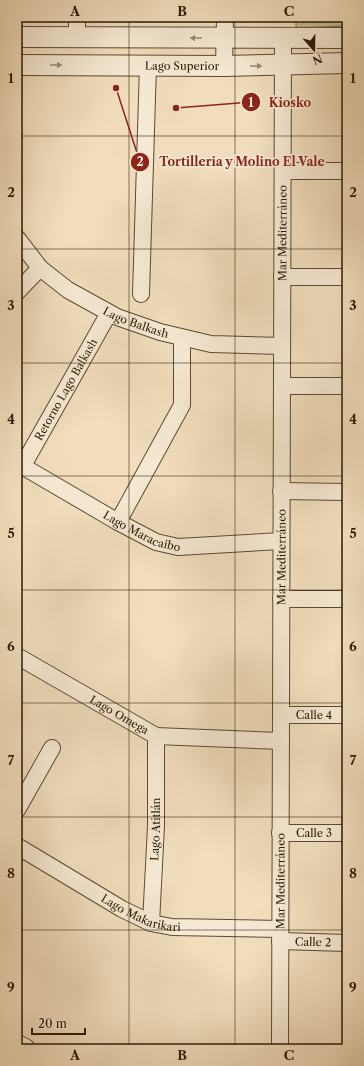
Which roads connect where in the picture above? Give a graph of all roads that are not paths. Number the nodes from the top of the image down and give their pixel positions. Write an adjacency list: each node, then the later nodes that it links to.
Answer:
1 (77, 17): 4 (street)
2 (225, 17): 5 (street)
3 (17, 37): 4 (street)
4 (76, 37): 5 (street, one-way to 4)
5 (225, 38): 6 (street); 11 (street)
6 (282, 38): 7 (street); 12 (street, Mar Mediterráneo)
7 (347, 38)
8 (347, 63): 12 (street, Lago Superior)
9 (17, 65): 10 (street, Lago Superior, one-way to 10)
10 (148, 65): 11 (street, Lago Superior); 20 (street)
11 (224, 66): 12 (street, Lago Superior, one-way to 12)
12 (283, 66): 13 (street, Mar Mediterráneo)
13 (282, 171): 14 (street); 17 (street, Mar Mediterráneo)
14 (347, 171)
15 (17, 238): 16 (street, Lago Balkash)
16 (40, 268): 19 (street); 21 (street, Lago Balkash)
17 (282, 277): 18 (street); 23 (street, Mar Mediterráneo)
18 (347, 277)
19 (17, 292)
20 (141, 294)
21 (108, 313): 22 (street, Lago Balkash); 26 (street, Retorno Lago Balkash)
22 (182, 338): 23 (street, Lago Balkash); 29 (street)
23 (282, 346): 24 (street, Mar Mediterráneo)
24 (282, 386): 25 (street); 27 (street, Mar Mediterráneo)
25 (347, 386)
26 (20, 465): 29 (street, Lago Maracaibo)
27 (281, 491): 28 (street); 30 (street, Mar Mediterráneo)
28 (347, 492)
29 (118, 522): 30 (street, Lago Maracaibo)
30 (281, 541): 31 (street, Mar Mediterráneo)
31 (281, 599): 32 (street); 34 (street, Mar Mediterráneo)
32 (347, 599)
33 (17, 656): 36 (street, Lago Omega)
34 (281, 715): 35 (street, Calle 4); 37 (street, Mar Mediterráneo)
35 (347, 715)
36 (156, 736): 37 (street, Lago Omega); 43 (street, Lago Atitlán)
37 (281, 741): 40 (street, Mar Mediterráneo)
38 (52, 748): 39 (street)
39 (17, 810)
40 (280, 833): 41 (street, Calle 3); 44 (street, Mar Mediterráneo)
41 (347, 834)
42 (17, 846): 43 (street, Lago Makarikari)
43 (151, 923): 44 (street, Lago Makarikari)
44 (280, 935): 45 (street, Calle 2); 48 (street, Mar Mediterráneo)
45 (347, 943)
46 (17, 1045): 47 (street)
47 (25, 1049)
48 (280, 1049)

